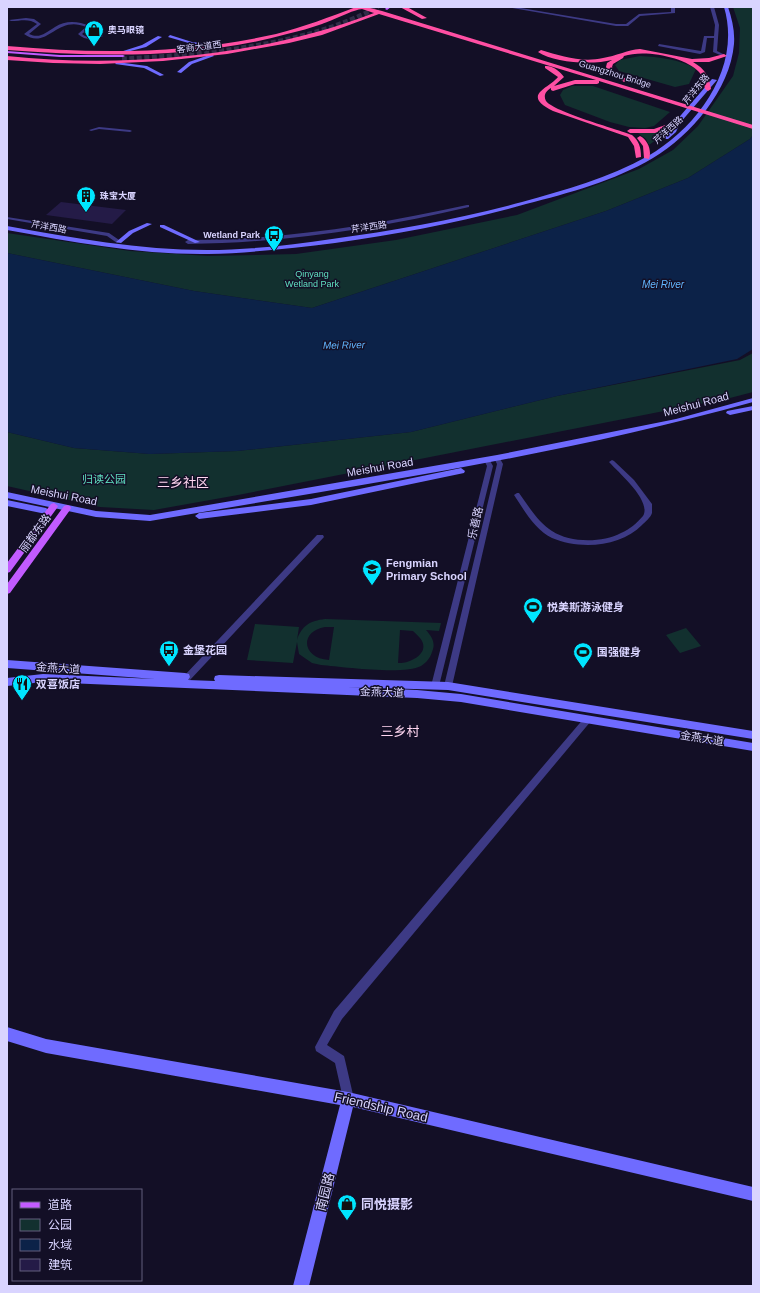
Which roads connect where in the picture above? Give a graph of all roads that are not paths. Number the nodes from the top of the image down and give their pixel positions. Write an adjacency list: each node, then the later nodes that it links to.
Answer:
1 (361, 7): 9 (highway); 10 (highway)
2 (403, 7): 11 (highway)
3 (509, 7): 4 (street)
4 (673, 7)
5 (712, 7): 20 (street)
6 (721, 7): 32 (main road, 芹洋东路)
7 (726, 7): 32 (main road, 芹洋东路)
8 (388, 8): 9 (highway, 客商大道西); 11 (highway)
9 (380, 10): 14 (highway, 客商大道西); 15 (highway)
10 (344, 15): 14 (highway); 22 (highway)
11 (424, 18): 13 (highway)
12 (11, 20): 17 (street)
13 (431, 20)
14 (359, 21): 15 (highway); 29 (highway, 客商大道西)
15 (412, 22): 21 (highway)
16 (466, 31): 37 (highway, Guangzhou Bridge)
17 (101, 36)
18 (170, 36): 22 (main road)
19 (160, 37): 31 (main road)
20 (717, 37): 23 (street); 32 (street)
21 (471, 40): 38 (highway, Guangzhou Bridge); 49 (highway)
22 (218, 45): 24 (highway)
23 (659, 45)
24 (206, 47): 28 (highway); 29 (highway)
25 (7, 48): 31 (highway)
26 (534, 50): 32 (highway)
27 (7, 53): 31 (main road)
28 (131, 53): 31 (highway); 33 (highway)
29 (212, 55): 33 (highway, 客商大道西); 35 (main road)
30 (7, 58): 31 (highway, 客商大道西)
31 (120, 58): 33 (highway, 客商大道西); 36 (main road)
32 (726, 58): 34 (highway); 39 (main road, 芹洋东路); 40 (main road, 芹洋东路)
33 (130, 61)
34 (688, 62): 37 (highway); 39 (highway)
35 (179, 72)
36 (162, 75)
37 (624, 80): 42 (highway, Guangzhou Bridge)
38 (612, 83): 44 (highway, Guangzhou Bridge); 46 (highway)
39 (708, 90): 41 (main road, 芹洋东路)
40 (703, 108): 48 (main road, 芹洋西路)
41 (688, 112): 43 (main road, 芹洋西路)
42 (753, 120)
43 (677, 123): 46 (highway); 48 (main road, 芹洋西路)
44 (753, 127)
45 (91, 130): 47 (street)
46 (625, 130): 48 (highway)
47 (130, 131)
48 (647, 156): 49 (main road, 芹洋西路); 55 (main road, 芹洋西路)
49 (638, 157): 56 (main road, 芹洋西路)
50 (467, 206): 58 (street)
51 (7, 218): 56 (street)
52 (7, 224): 56 (main road, 芹洋西路)
53 (149, 224): 56 (main road)
54 (162, 226): 58 (main road)
55 (7, 228)
56 (118, 242)
57 (188, 242): 58 (street)
58 (197, 242)
59 (753, 400): 61 (main road, Meishui Road)
60 (753, 408): 61 (main road, Meishui Road)
61 (498, 461): 63 (main road, Meishui Road); 76 (street, 乐善路)
62 (612, 462): 65 (street)
63 (489, 463): 68 (main road, Meishui Road); 75 (street, 乐善路)
64 (7, 495): 67 (main road, Meishui Road)
65 (517, 495)
66 (7, 503): 67 (main road, Meishui Road)
67 (52, 509): 68 (main road, Meishui Road); 70 (main road, 丽都东路)
68 (66, 511): 71 (main road, 丽都东路)
69 (320, 537): 73 (street)
70 (7, 570)
71 (7, 591)
72 (10, 664): 73 (main road, 金燕大道); 74 (main road)
73 (187, 678): 75 (main road, 金燕大道)
74 (8, 681): 77 (main road, 金燕大道)
75 (435, 686): 76 (main road, 金燕大道)
76 (448, 686): 78 (main road, 金燕大道)
77 (588, 719): 79 (main road, 金燕大道); 81 (street)
78 (753, 735)
79 (753, 747)
80 (7, 1034): 81 (main road, Friendship Road)
81 (348, 1099): 82 (main road, Friendship Road); 83 (main road, 南园路)
82 (753, 1194)
83 (301, 1286)

